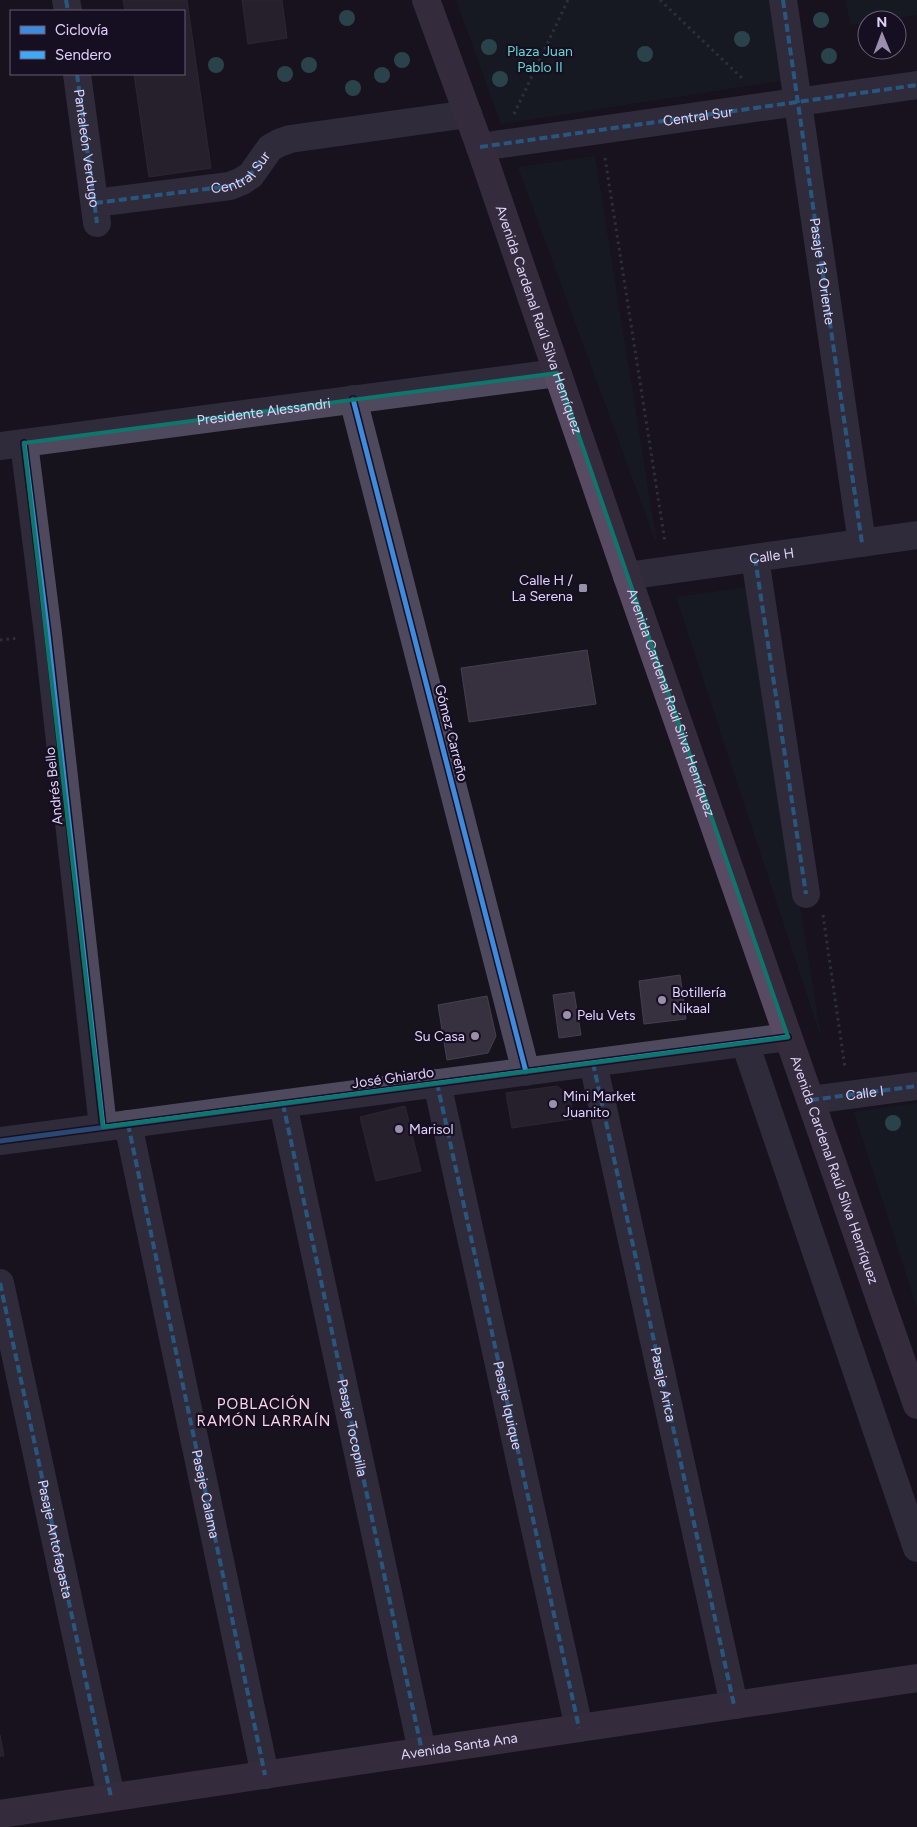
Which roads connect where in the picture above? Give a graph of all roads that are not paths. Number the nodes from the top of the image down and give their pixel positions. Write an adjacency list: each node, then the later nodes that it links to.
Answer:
1 (426, 0): 6 (main road, Avenida Cardenal Raúl Silva Henríquez)
2 (783, 0): 5 (street, Pasaje 13 Oriente)
3 (77, 75): 8 (street, Pantaleón Verdugo)
4 (917, 85): 5 (street, Central Sur)
5 (798, 102): 7 (street, Central Sur); 13 (street, Pasaje 13 Oriente)
6 (468, 114): 7 (main road, Avenida Cardenal Raúl Silva Henríquez); 8 (street, Central Sur)
7 (490, 146): 9 (main road, Avenida Cardenal Raúl Silva Henríquez)
8 (96, 213)
9 (557, 373): 10 (street, Presidente Alessandri); 15 (main road, Avenida Cardenal Raúl Silva Henríquez)
10 (354, 400): 11 (street, Presidente Alessandri); 20 (street, Gómez Carreño)
11 (12, 444): 25 (street, Andrés Bello)
12 (917, 535): 13 (street, Calle H)
13 (862, 543): 14 (street, Calle H)
14 (755, 558): 15 (street, Calle H); 16 (street)
15 (627, 576): 17 (main road, Avenida Cardenal Raúl Silva Henríquez)
16 (806, 894)
17 (788, 1037): 18 (street, José Ghiardo); 23 (main road, Avenida Cardenal Raúl Silva Henríquez)
18 (745, 1043): 19 (street, José Ghiardo); 29 (street)
19 (593, 1063): 20 (street, José Ghiardo); 31 (street, Pasaje Arica)
20 (526, 1072): 21 (street, José Ghiardo)
21 (437, 1083): 24 (street, José Ghiardo); 32 (street, Pasaje Iquique)
22 (917, 1086): 23 (street, Calle I)
23 (811, 1100): 28 (main road, Avenida Cardenal Raúl Silva Henríquez)
24 (283, 1104): 25 (street, José Ghiardo); 33 (street, Pasaje Tocopilla)
25 (116, 1125): 26 (street, José Ghiardo); 34 (street, Pasaje Calama)
26 (0, 1141)
27 (0, 1282): 35 (street, Pasaje Antofagasta)
28 (917, 1405)
29 (917, 1548)
30 (917, 1678): 31 (main road, Avenida Santa Ana)
31 (734, 1705): 32 (main road, Avenida Santa Ana)
32 (579, 1728): 33 (main road, Avenida Santa Ana)
33 (422, 1751): 34 (main road, Avenida Santa Ana)
34 (265, 1775): 35 (main road, Avenida Santa Ana)
35 (111, 1797): 36 (main road, Avenida Santa Ana)
36 (0, 1814)

